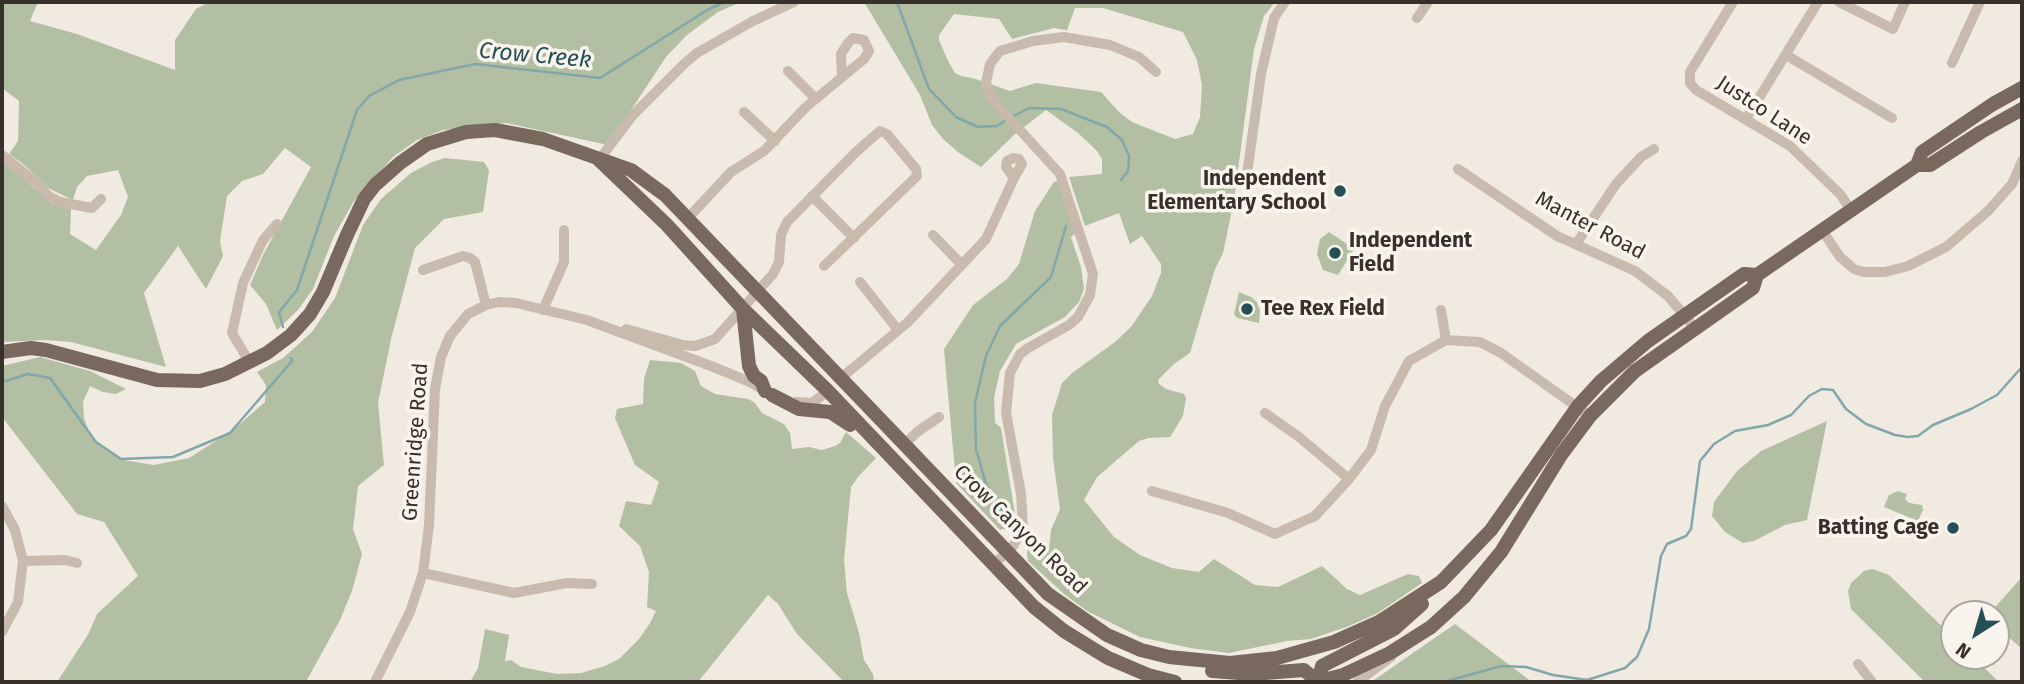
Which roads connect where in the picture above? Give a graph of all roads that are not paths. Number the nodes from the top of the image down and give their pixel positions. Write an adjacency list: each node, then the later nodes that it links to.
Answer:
1 (794, 2): 24 (street)
2 (1285, 2): 29 (street)
3 (1428, 2): 9 (street)
4 (1733, 2): 20 (street, Justco Lane)
5 (1818, 2): 10 (street)
6 (1839, 2): 7 (street)
7 (1905, 2)
8 (1980, 2): 11 (street)
9 (1417, 18)
10 (1786, 55): 19 (street); 20 (street)
11 (1952, 63)
12 (788, 71): 16 (street)
13 (1156, 72): 71 (street)
14 (842, 76): 16 (street)
15 (2022, 88): 26 (main road, Crow Canyon Road)
16 (816, 99): 21 (street)
17 (2022, 109): 26 (main road, Crow Canyon Road)
18 (744, 112): 21 (street)
19 (1892, 118)
20 (1746, 119): 33 (street, Justco Lane)
21 (775, 141): 34 (street)
22 (1654, 149): 40 (street)
23 (2, 155): 32 (street)
24 (599, 160): 30 (main road, Crow Canyon Road); 34 (main road, Crow Canyon Road); 58 (main road, Crow Canyon Road)
25 (2022, 161): 37 (street)
26 (1917, 165): 33 (main road, Crow Canyon Road)
27 (1458, 169): 40 (street, Manter Road)
28 (1014, 178): 42 (street)
29 (1245, 181)
30 (624, 184): 34 (main road); 43 (main road, Crow Canyon Road)
31 (812, 197): 39 (street); 39 (street); 47 (street)
32 (101, 199)
33 (1852, 210): 37 (main road, Crow Canyon Road)
34 (688, 218): 43 (main road); 47 (main road, Crow Canyon Road)
35 (276, 225): 58 (street)
36 (564, 230): 50 (street)
37 (1822, 230): 45 (main road, Crow Canyon Road)
38 (933, 235): 42 (street)
39 (855, 238): 41 (street)
40 (1576, 244): 52 (street, Manter Road)
41 (824, 265)
42 (962, 265): 55 (street)
43 (706, 267): 49 (main road, Crow Canyon Road)
44 (422, 270): 48 (street)
45 (1756, 275): 52 (main road, Crow Canyon Road); 53 (main road, Crow Canyon Road)
46 (860, 282): 55 (street)
47 (757, 291): 49 (street); 59 (main road, Crow Canyon Road)
48 (486, 305): 50 (street); 75 (street, Greenridge Road)
49 (743, 309): 54 (street); 60 (main road, Crow Canyon Road); 61 (main road)
50 (543, 310): 54 (street)
51 (1441, 310): 56 (street)
52 (1685, 315): 53 (street, Manter Road); 62 (main road, Crow Canyon Road)
53 (1695, 327): 64 (main road, Crow Canyon Road)
54 (617, 330): 61 (street)
55 (898, 330): 59 (street)
56 (1446, 340): 62 (street); 68 (street)
57 (2, 352): 58 (main road, Crow Canyon Road)
58 (250, 363)
59 (841, 378): 60 (main road); 66 (main road, Crow Canyon Road)
60 (828, 391): 61 (street); 67 (main road, Crow Canyon Road)
61 (768, 393): 67 (main road)
62 (1578, 406): 64 (street); 76 (main road, Crow Canyon Road)
63 (1265, 413): 68 (street)
64 (1590, 416): 79 (main road, Crow Canyon Road)
65 (939, 417): 66 (street)
66 (904, 445): 71 (main road, Crow Canyon Road)
67 (879, 446): 74 (main road, Crow Canyon Road)
68 (1349, 479): 69 (street)
69 (1152, 491)
70 (2, 506): 72 (street)
71 (1007, 552): 74 (street); 80 (main road, Crow Canyon Road)
72 (23, 561): 73 (street); 78 (street)
73 (77, 563)
74 (993, 565): 83 (main road, Crow Canyon Road)
75 (423, 573): 77 (street); 82 (street, Greenridge Road)
76 (1441, 582): 80 (main road, Crow Canyon Road); 84 (main road)
77 (592, 584)
78 (2, 632)
79 (1412, 640): 84 (main road, Crow Canyon Road); 85 (street)
80 (1169, 657): 84 (main road)
81 (1858, 664): 86 (street)
82 (375, 682)
83 (1175, 682)
84 (1317, 682)
85 (1357, 682)
86 (1872, 682)

